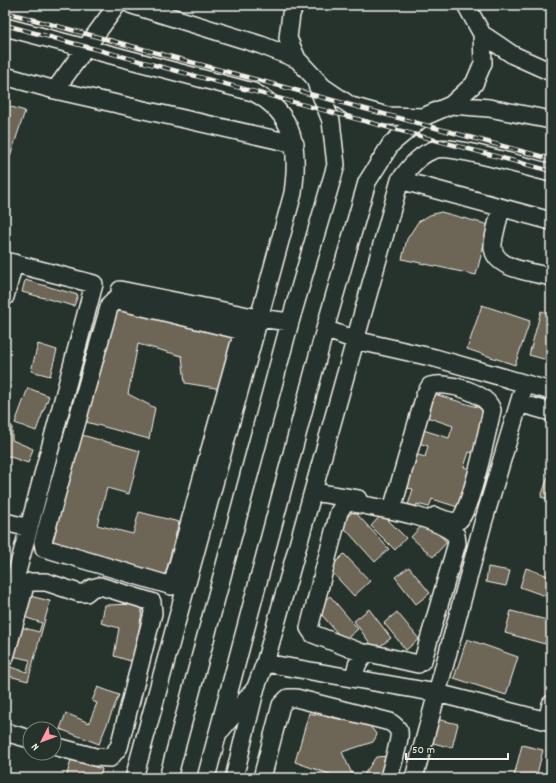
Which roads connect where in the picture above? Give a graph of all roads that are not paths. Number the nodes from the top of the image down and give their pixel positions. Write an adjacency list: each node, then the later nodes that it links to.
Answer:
1 (117, 5): 7 (street)
2 (132, 5): 8 (street)
3 (296, 5): 8 (street)
4 (466, 5): 6 (street)
5 (5, 27): 7 (street)
6 (482, 34): 9 (street); 13 (street)
7 (85, 48): 12 (street); 16 (street)
8 (297, 59): 11 (street)
9 (551, 72)
10 (5, 76): 12 (street)
11 (314, 77): 14 (street); 26 (street)
12 (55, 90): 16 (street)
13 (451, 105): 14 (street); 15 (street)
14 (423, 116): 27 (street)
15 (551, 120)
16 (295, 144): 25 (street)
17 (551, 173): 18 (street)
18 (400, 180): 19 (street); 28 (street)
19 (501, 208): 20 (street); 22 (street)
20 (551, 221)
21 (10, 262): 24 (street); 38 (street)
22 (551, 277)
23 (120, 290): 25 (street)
24 (5, 297)
25 (258, 318): 26 (street); 33 (street)
26 (290, 322): 57 (street)
27 (324, 329): 28 (street); 53 (street)
28 (355, 340): 29 (street); 35 (street)
29 (525, 384): 30 (street); 31 (street)
30 (551, 391)
31 (519, 403): 32 (street); 48 (street)
32 (551, 412)
33 (216, 449): 34 (street); 34 (street)
34 (210, 473): 44 (street)
35 (313, 492): 36 (street); 42 (street)
36 (393, 506): 36 (street)
37 (5, 522): 38 (street)
38 (29, 528): 39 (street)
39 (5, 617)
40 (365, 654): 40 (street); 45 (street)
41 (5, 657): 43 (street)
42 (265, 663): 45 (street); 47 (street)
43 (139, 667): 44 (street); 46 (street)
44 (162, 673): 49 (street)
45 (354, 678): 48 (street)
46 (134, 687): 49 (street); 55 (street)
47 (256, 687): 53 (street); 59 (street)
48 (436, 692): 51 (street); 62 (street)
49 (157, 694): 56 (street)
50 (551, 704): 51 (street)
51 (549, 722)
52 (5, 732): 54 (street)
53 (217, 735): 58 (street)
54 (22, 737)
55 (62, 748)
56 (134, 778)
57 (168, 778)
58 (206, 778)
59 (234, 778)
60 (262, 778): 61 (street)
61 (389, 778)
62 (414, 778)

